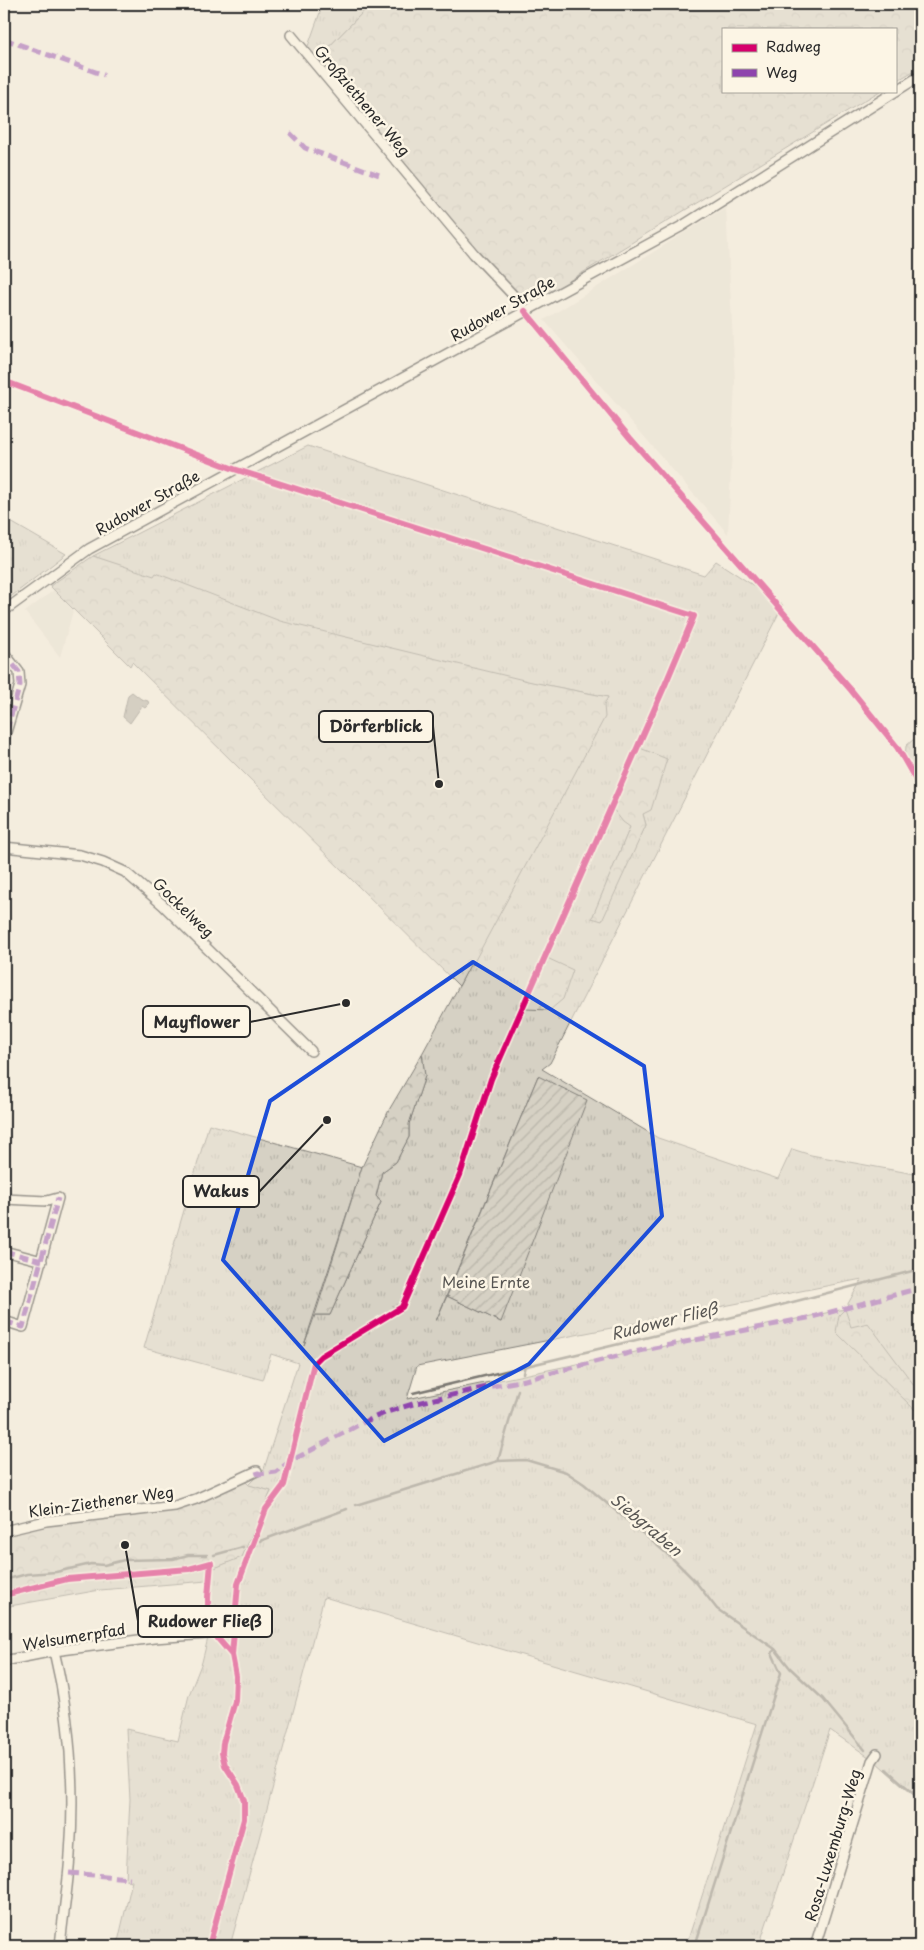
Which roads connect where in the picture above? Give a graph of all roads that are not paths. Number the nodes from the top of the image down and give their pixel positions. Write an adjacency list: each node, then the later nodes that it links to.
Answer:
1 (291, 35): 5 (street, Großziethener Weg)
2 (920, 76): 3 (street, Rudower Straße)
3 (896, 91)
4 (895, 92): 5 (street, Rudower Straße)
5 (525, 311): 6 (street, Rudower Straße)
6 (4, 611)
7 (4, 653): 8 (street)
8 (4, 739)
9 (4, 847): 10 (street, Gockelweg)
10 (311, 1051)
11 (4, 1199): 13 (street)
12 (4, 1251): 13 (street)
13 (42, 1261): 14 (street)
14 (4, 1322)
15 (257, 1471): 16 (street, Klein-Ziethener Weg)
16 (4, 1531)
17 (208, 1634): 18 (street, Welsumerpfad)
18 (54, 1651): 19 (street, Welsumerpfad); 21 (street)
19 (4, 1661)
20 (876, 1754): 22 (street, Rosa-Luxemburg-Weg)
21 (60, 1946)
22 (815, 1946)

